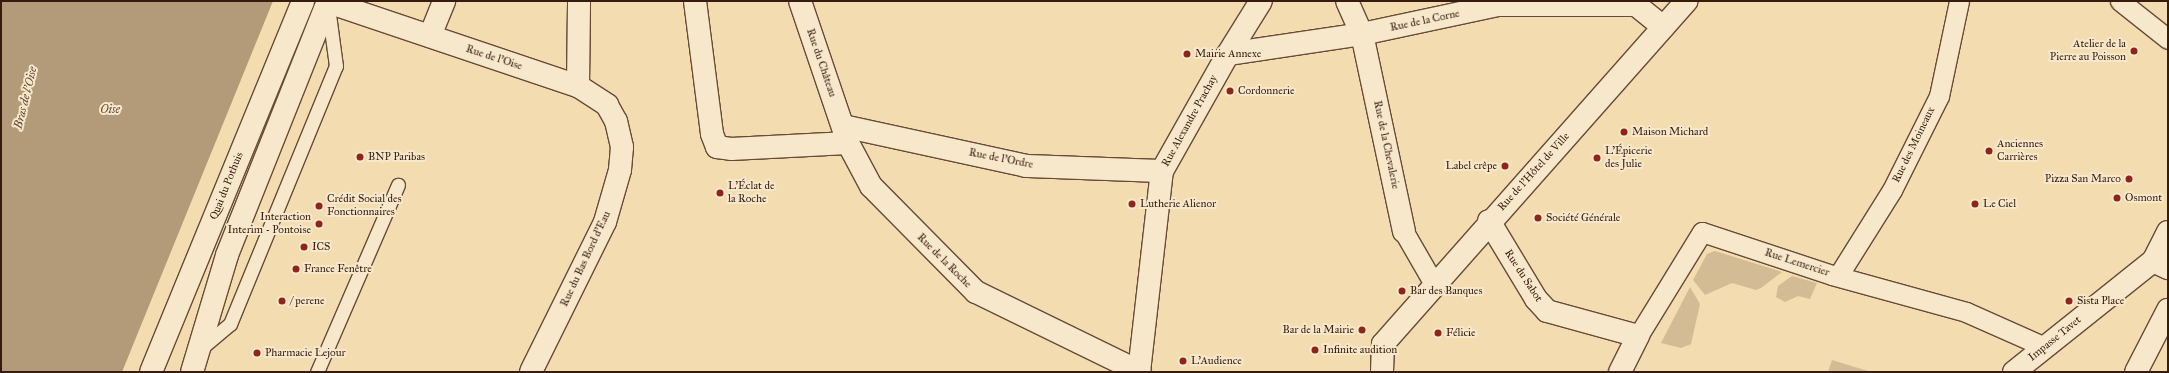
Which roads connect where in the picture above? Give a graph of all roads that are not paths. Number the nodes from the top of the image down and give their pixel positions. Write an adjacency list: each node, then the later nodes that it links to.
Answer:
1 (303, 1): 32 (street, Quai du Pothuis)
2 (444, 1): 15 (street)
3 (579, 1): 18 (street)
4 (695, 1): 19 (street)
5 (800, 1): 19 (street, Rue du Château)
6 (1261, 1): 17 (street, Rue Alexandre Prachay)
7 (1347, 1): 14 (street, Rue de la Chevalerie)
8 (1686, 1): 13 (street, Rue de l'Hôtel de Ville)
9 (1959, 1): 26 (street, Rue des Moineaux)
10 (2120, 1): 16 (street)
11 (328, 2): 15 (street, Rue de l'Oise); 31 (street); 31 (lane)
12 (1526, 3): 13 (street, Rue de la Corne); 14 (street, Rue de la Corne)
13 (1663, 26): 22 (street, Rue de l'Hôtel de Ville)
14 (1362, 34): 17 (street, Rue de la Corne); 23 (street, Rue de la Chevalerie)
15 (430, 36): 18 (street, Rue de l'Oise)
16 (2168, 39)
17 (1228, 54): 20 (street, Rue Alexandre Prachay)
18 (578, 86): 35 (street, Rue du Bas Bord d'Eau)
19 (846, 134): 20 (street, Rue de l'Ordre); 36 (street, Rue de la Roche)
20 (1162, 171): 36 (street, Rue Alexandre Prachay)
21 (398, 185): 34 (lane)
22 (1489, 221): 27 (street, Rue de l'Hôtel de Ville); 29 (street, Rue du Sabot)
23 (1404, 232): 27 (street, Rue de la Chevalerie)
24 (2168, 232): 25 (street)
25 (2160, 265): 30 (street, Impasse Tavet)
26 (1838, 276): 29 (street, Rue Lemercier); 30 (street, Rue Lemercier)
27 (1434, 284): 37 (street, Rue de l'Hôtel de Ville)
28 (2168, 310): 40 (street)
29 (1638, 336): 38 (street, Rue Lemercier)
30 (2045, 347): 39 (street, Impasse Tavet)
31 (200, 349): 33 (street)
32 (151, 372)
33 (192, 372)
34 (317, 372)
35 (531, 372)
36 (1140, 372)
37 (1382, 372)
38 (1620, 372)
39 (2014, 372)
40 (2136, 372)

